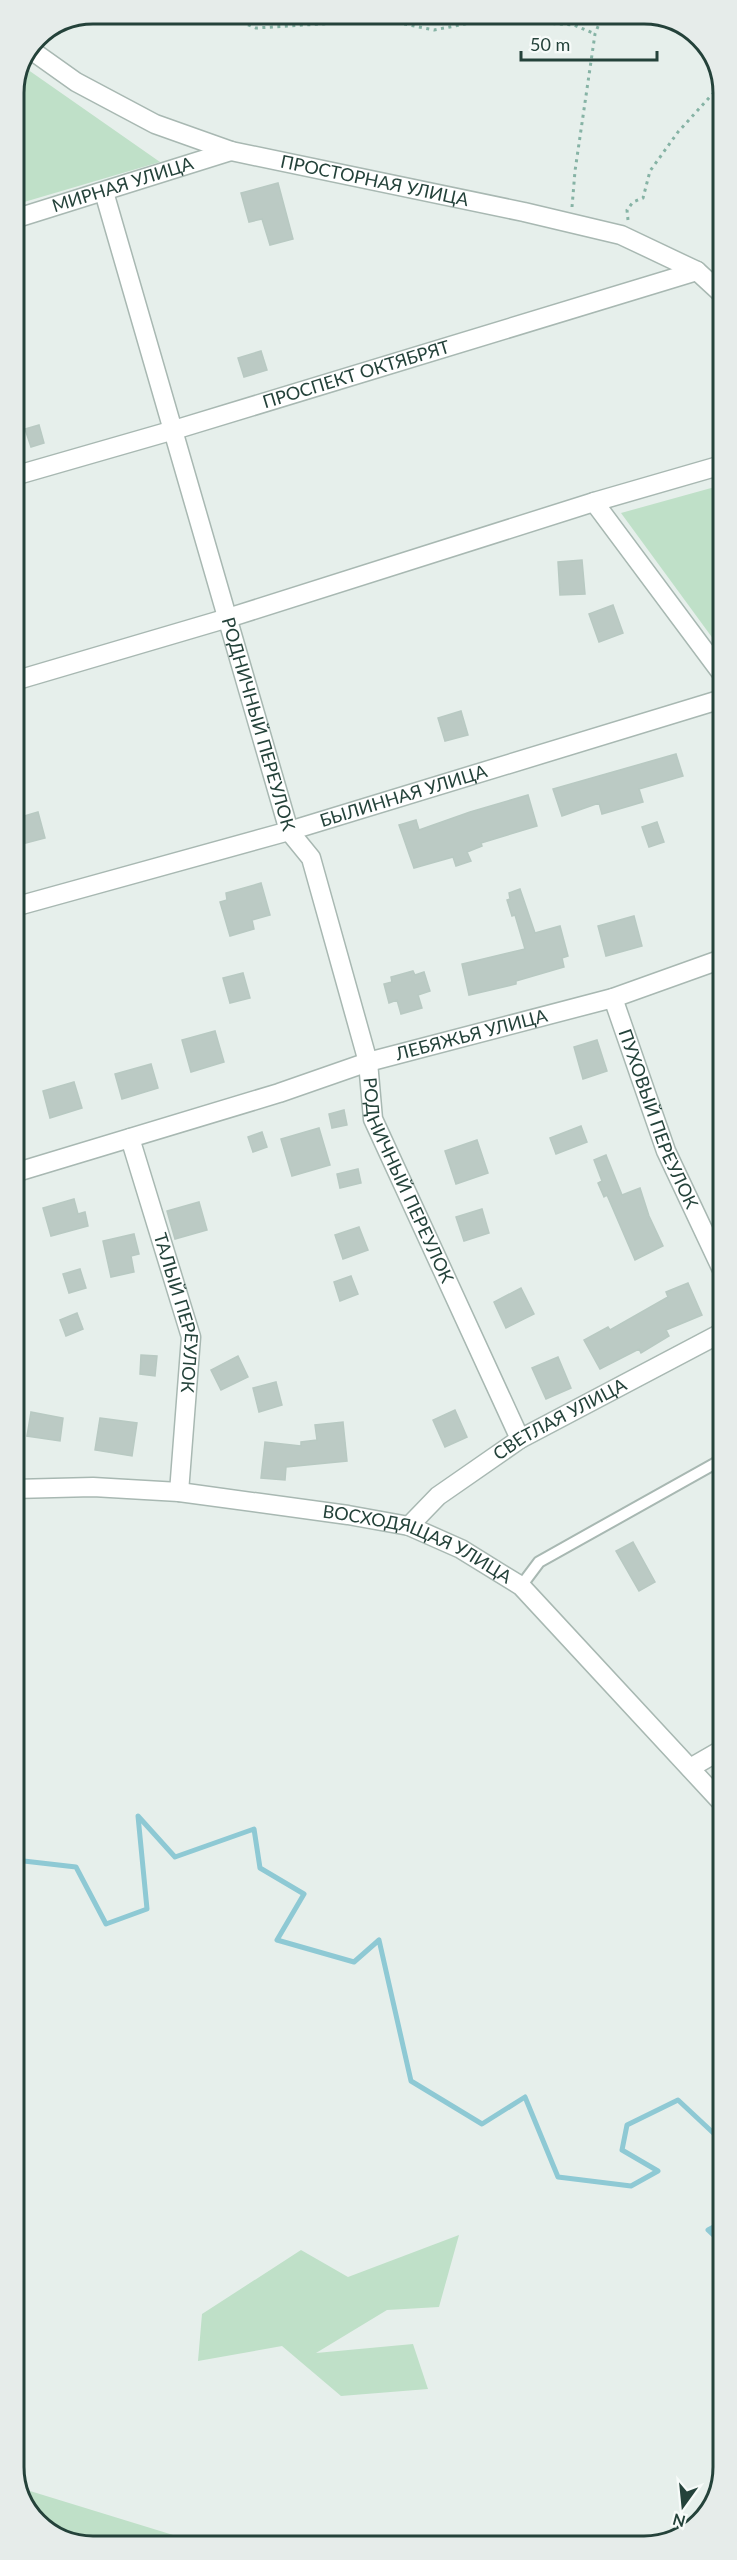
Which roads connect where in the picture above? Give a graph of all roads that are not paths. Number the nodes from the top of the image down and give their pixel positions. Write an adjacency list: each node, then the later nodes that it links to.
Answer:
1 (37, 54): 2 (street, ПРОСТОРНАЯ УЛИЦА)
2 (231, 151): 3 (street, МИРНАЯ УЛИЦА); 5 (street, ПРОСТОРНАЯ УЛИЦА)
3 (104, 192): 4 (street, МИРНАЯ УЛИЦА); 7 (street, РОДНИЧНЫЙ ПЕРЕУЛОК)
4 (24, 216)
5 (697, 270): 6 (street, ПРОСТОРНАЯ УЛИЦА); 7 (street, ПРОСПЕКТ ОКТЯБРЯТ)
6 (713, 285)
7 (174, 430): 9 (street, ПРОСПЕКТ ОКТЯБРЯТ); 11 (street, РОДНИЧНЫЙ ПЕРЕУЛОК)
8 (713, 468): 10 (street)
9 (24, 473)
10 (594, 502): 11 (street); 12 (street)
11 (228, 618): 13 (street); 15 (street, РОДНИЧНЫЙ ПЕРЕУЛОК)
12 (713, 662)
13 (24, 678)
14 (713, 702): 15 (street, БЫЛИННАЯ УЛИЦА)
15 (289, 831): 16 (street, БЫЛИННАЯ УЛИЦА); 19 (street, РОДНИЧНЫЙ ПЕРЕУЛОК)
16 (24, 904)
17 (713, 963): 18 (street, ЛЕБЯЖЬЯ УЛИЦА)
18 (613, 998): 19 (street, ЛЕБЯЖЬЯ УЛИЦА); 22 (street, ПУХОВЫЙ ПЕРЕУЛОК)
19 (368, 1062): 20 (street, ЛЕБЯЖЬЯ УЛИЦА); 24 (street, РОДНИЧНЫЙ ПЕРЕУЛОК)
20 (130, 1138): 21 (street, ЛЕБЯЖЬЯ УЛИЦА); 27 (street, ТАЛЫЙ ПЕРЕУЛОК)
21 (24, 1170)
22 (713, 1251)
23 (713, 1337): 24 (street, СВЕТЛАЯ УЛИЦА)
24 (520, 1439): 28 (street, СВЕТЛАЯ УЛИЦА)
25 (713, 1465): 29 (lane)
26 (24, 1489): 27 (street, ВОСХОДЯЩАЯ УЛИЦА)
27 (178, 1492): 28 (street, ВОСХОДЯЩАЯ УЛИЦА)
28 (409, 1526): 29 (street, ВОСХОДЯЩАЯ УЛИЦА)
29 (521, 1586): 31 (street, ВОСХОДЯЩАЯ УЛИЦА)
30 (713, 1755): 31 (street)
31 (690, 1768): 32 (street, ВОСХОДЯЩАЯ УЛИЦА)
32 (713, 1793)

